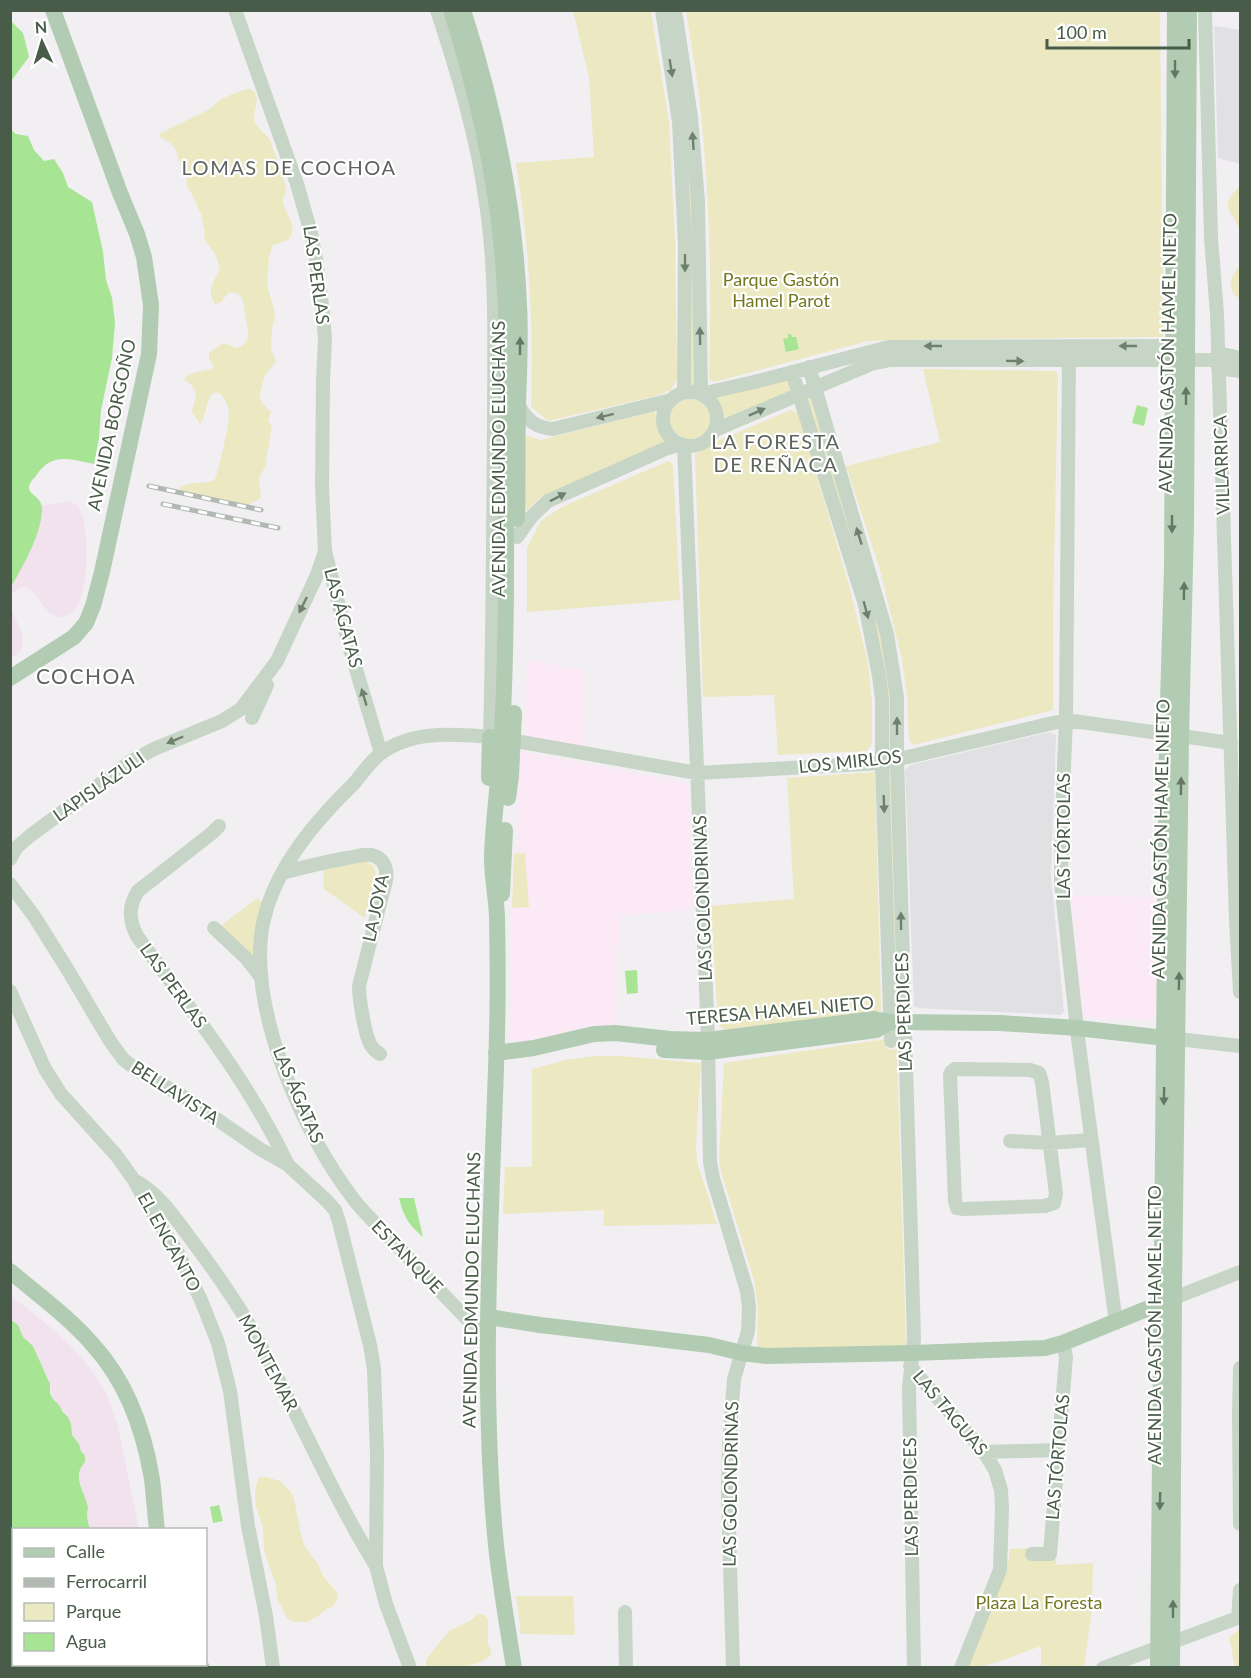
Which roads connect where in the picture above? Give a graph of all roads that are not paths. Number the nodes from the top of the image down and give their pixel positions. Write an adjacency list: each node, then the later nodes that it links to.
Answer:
1 (53, 10): 34 (main road, AVENIDA BORGOÑO)
2 (235, 10): 32 (street, LAS PERLAS)
3 (437, 10): 13 (street)
4 (452, 10): 12 (main road, AVENIDA EDMUNDO ELUCHANS)
5 (464, 10): 11 (main road, AVENIDA EDMUNDO ELUCHANS)
6 (662, 10): 23 (street, one-way to 23)
7 (675, 10): 24 (street, one-way to 7)
8 (1175, 10): 15 (main road, AVENIDA GASTÓN HAMEL NIETO, one-way to 15)
9 (1189, 10): 15 (main road, AVENIDA GASTÓN HAMEL NIETO)
10 (1205, 13): 17 (street, VILLARRICA)
11 (512, 223): 12 (main road); 27 (main road, AVENIDA EDMUNDO ELUCHANS, one-way to 11)
12 (502, 249): 13 (main road); 30 (main road, AVENIDA EDMUNDO ELUCHANS)
13 (493, 266): 30 (street)
14 (1069, 346): 15 (street, one-way to 14); 18 (street, LAS TÓRTOLAS); 19 (street, one-way to 19)
15 (1179, 353): 17 (street); 18 (street); 37 (main road, AVENIDA GASTÓN HAMEL NIETO)
16 (1240, 358): 17 (street)
17 (1218, 360): 20 (street); 39 (street, VILLARRICA)
18 (1069, 361): 22 (street, one-way to 18); 36 (street, LAS TÓRTOLAS)
19 (809, 368): 21 (street); 22 (street, LAS PERDICES)
20 (1240, 371)
21 (792, 372): 24 (street); 25 (street, LAS PERDICES)
22 (814, 387): 25 (street); 41 (street, LAS PERDICES, one-way to 22)
23 (684, 393): 24 (street); 26 (street)
24 (701, 394): 28 (street)
25 (799, 394): 28 (street, one-way to 25); 42 (street, LAS PERDICES, one-way to 42)
26 (671, 400): 27 (street, one-way to 27); 29 (street)
27 (518, 404): 30 (main road, AVENIDA EDMUNDO ELUCHANS)
28 (715, 430): 29 (street)
29 (682, 444): 31 (street, one-way to 29); 43 (street, LAS GOLONDRINAS)
30 (506, 470): 31 (main road, AVENIDA EDMUNDO ELUCHANS); 38 (main road, AVENIDA EDMUNDO ELUCHANS)
31 (517, 537): 38 (main road, AVENIDA EDMUNDO ELUCHANS)
32 (325, 551): 33 (street, LAPISLÁZULI, one-way to 33); 40 (street, LAS ÁGATAS, one-way to 32)
33 (277, 661): 35 (street, LAPISLÁZULI); 45 (street, LAPISLÁZULI, one-way to 45)
34 (10, 678)
35 (252, 718)
36 (1066, 720): 37 (street, LOS MIRLOS); 41 (street, LOS MIRLOS); 54 (street, LAS TÓRTOLAS)
37 (1174, 735): 39 (street, LOS MIRLOS); 55 (main road, AVENIDA GASTÓN HAMEL NIETO)
38 (502, 738): 40 (street, LAS ÁGATAS); 43 (street, LOS MIRLOS); 48 (main road, AVENIDA EDMUNDO ELUCHANS); 48 (main road, AVENIDA EDMUNDO ELUCHANS)
39 (1232, 743): 52 (street, VILLARRICA)
40 (381, 753): 46 (street, LAS ÁGATAS)
41 (897, 759): 42 (street, LOS MIRLOS); 53 (street, LAS PERDICES, one-way to 41)
42 (882, 763): 43 (street, LOS MIRLOS); 53 (street, LAS PERDICES, one-way to 53)
43 (697, 773): 57 (street, LAS GOLONDRINAS)
44 (219, 826): 64 (street, LAS PERLAS)
45 (10, 859)
46 (282, 873): 50 (street, LAS ÁGATAS); 59 (street, LA JOYA)
47 (10, 884): 64 (street, BELLAVISTA)
48 (497, 912): 60 (main road, AVENIDA EDMUNDO ELUCHANS)
49 (214, 928): 50 (street, LAS ÁGATAS)
50 (261, 978): 66 (street, LAS ÁGATAS)
51 (10, 992): 65 (street, EL ENCANTO)
52 (1240, 992)
53 (898, 1022): 54 (main road, TERESA HAMEL NIETO); 56 (street, LAS PERDICES); 57 (main road, TERESA HAMEL NIETO); 75 (street, LAS PERDICES)
54 (1077, 1028): 55 (main road, TERESA HAMEL NIETO); 61 (street, LAS TÓRTOLAS)
55 (1172, 1039): 58 (street); 70 (main road, AVENIDA GASTÓN HAMEL NIETO)
56 (891, 1041)
57 (709, 1046): 60 (main road, TERESA HAMEL NIETO); 74 (street, LAS GOLONDRINAS)
58 (1240, 1046)
59 (380, 1054)
60 (496, 1058): 71 (main road, AVENIDA EDMUNDO ELUCHANS)
61 (1091, 1140): 63 (street); 72 (street, LAS TÓRTOLAS)
62 (1011, 1142): 63 (street)
63 (1049, 1143): 63 (street)
64 (288, 1165): 67 (street, BELLAVISTA)
65 (134, 1179): 83 (street, MONTEMAR); 88 (street, EL ENCANTO)
66 (356, 1203): 67 (street); 71 (street, ESTANQUE)
67 (335, 1210): 83 (street, BELLAVISTA)
68 (10, 1271): 81 (main road)
69 (1240, 1272): 70 (street)
70 (1168, 1301): 72 (main road); 87 (main road, AVENIDA GASTÓN HAMEL NIETO)
71 (489, 1323): 74 (main road); 90 (main road, AVENIDA EDMUNDO ELUCHANS)
72 (1116, 1323): 73 (main road)
73 (1063, 1343): 75 (main road); 78 (street, LAS TÓRTOLAS)
74 (742, 1353): 75 (main road); 92 (street, LAS GOLONDRINAS)
75 (912, 1360): 79 (street, LAS TAGUAS); 93 (street, LAS PERDICES)
76 (1240, 1368): 77 (street)
77 (1240, 1404): 80 (street)
78 (1058, 1450): 79 (street); 82 (street, LAS TÓRTOLAS)
79 (984, 1452): 94 (street, LAS TAGUAS)
80 (1240, 1524)
81 (157, 1528)
82 (1032, 1554)
83 (376, 1566): 89 (street, BELLAVISTA)
84 (1240, 1590): 86 (street)
85 (625, 1612): 91 (street)
86 (1239, 1618): 87 (street)
87 (1166, 1644): 95 (street); 96 (main road, AVENIDA GASTÓN HAMEL NIETO); 97 (main road, AVENIDA GASTÓN HAMEL NIETO)
88 (273, 1668)
89 (410, 1668)
90 (514, 1668)
91 (626, 1668)
92 (733, 1668)
93 (914, 1668)
94 (961, 1668)
95 (1103, 1668)
96 (1158, 1668)
97 (1172, 1668)

